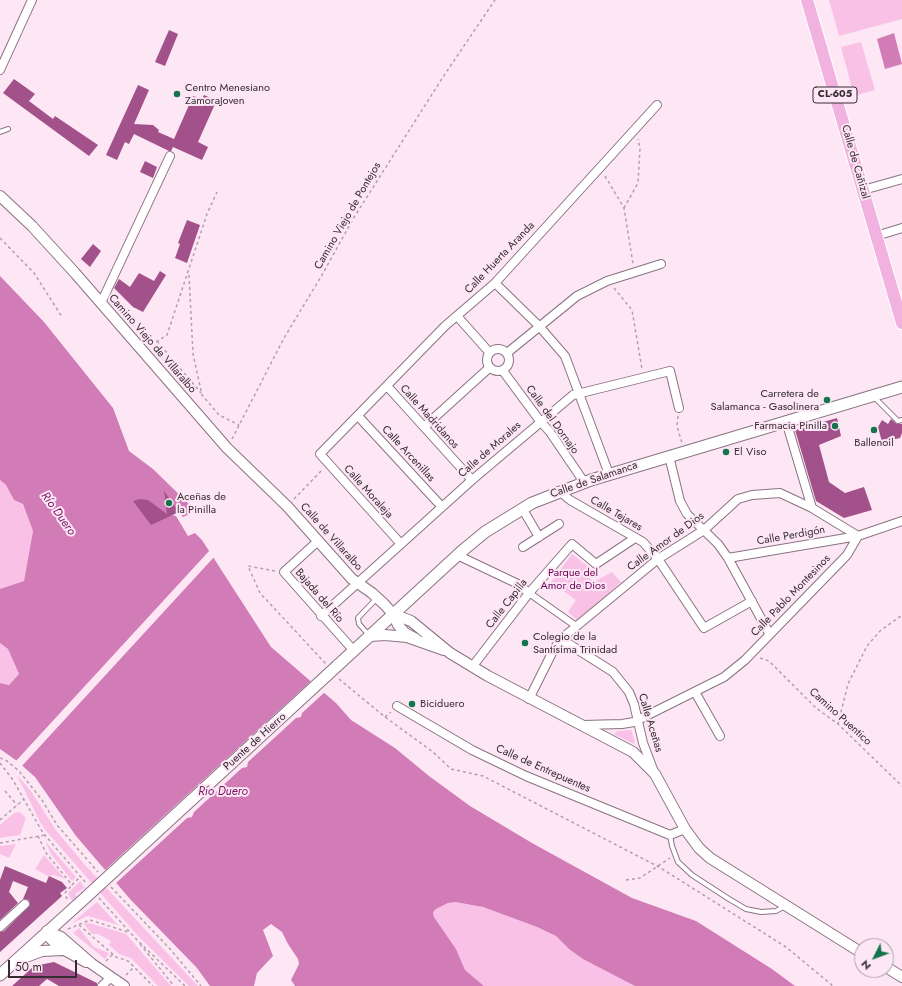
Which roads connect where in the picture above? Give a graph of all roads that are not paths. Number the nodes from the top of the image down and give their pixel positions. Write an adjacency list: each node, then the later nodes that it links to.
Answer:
1 (32, 0): 3 (street)
2 (807, 0): 9 (main road, Calle de Cañizal / CL-605)
3 (0, 70)
4 (657, 105): 14 (street, Calle Huerta Aranda)
5 (8, 129): 6 (lane)
6 (0, 132)
7 (170, 156): 15 (street)
8 (902, 179): 9 (street)
9 (863, 190): 12 (main road, Calle de Cañizal / CL-605)
10 (0, 196): 15 (street, Camino Viejo de Villaralbo)
11 (902, 228): 12 (street)
12 (876, 236): 17 (main road, Calle de Cañizal / CL-605)
13 (661, 264): 18 (street)
14 (495, 283): 16 (street, Calle Huerta Aranda); 18 (street)
15 (101, 302): 39 (street, Camino Viejo de Villaralbo)
16 (457, 316): 19 (street); 23 (street, Calle Huerta Aranda)
17 (902, 323)
18 (539, 326): 20 (street); 25 (street)
19 (489, 352): 20 (street); 21 (street)
20 (507, 353): 22 (street)
21 (489, 368): 22 (street); 32 (street)
22 (503, 370): 30 (street, Calle del Dornajo)
23 (387, 386): 28 (street, Calle Huerta Aranda); 32 (street, Calle Madridanos)
24 (902, 387): 26 (main road, Calle de Salamanca)
25 (580, 394): 27 (street, Calle de Morales); 30 (street, Calle de Morales); 35 (street)
26 (872, 395): 29 (lane); 31 (main road, Calle de Salamanca)
27 (679, 408)
28 (358, 416): 33 (street, Calle Huerta Aranda); 40 (street, Calle Arcenillas)
29 (902, 420)
30 (540, 421): 36 (street, Calle de Morales); 37 (street, Calle del Dornajo)
31 (786, 421): 34 (main road, Calle de Salamanca); 42 (street)
32 (424, 427): 36 (street, Calle Madridanos)
33 (320, 454): 50 (street, Calle Moraleja)
34 (669, 456): 35 (main road, Calle de Salamanca); 45 (street)
35 (609, 474): 37 (main road, Calle de Salamanca)
36 (472, 480): 40 (street, Calle de Morales)
37 (584, 482): 38 (main road, Calle de Salamanca)
38 (559, 491): 41 (main road, Calle de Salamanca); 48 (street, Calle Tejares)
39 (287, 506): 49 (street, Calle de Villaralbo)
40 (442, 507): 50 (street, Calle de Morales)
41 (522, 508): 47 (street); 52 (main road, Calle de Salamanca)
42 (812, 508): 45 (street, Calle Amor de Dios); 46 (street, Calle Amor de Dios)
43 (902, 521): 46 (street)
44 (559, 524): 47 (street)
45 (704, 530): 53 (street); 54 (street, Calle Amor de Dios)
46 (858, 536): 53 (street, Calle Perdigón); 62 (street, Calle Pablo Montesinos)
47 (539, 537): 51 (street)
48 (635, 538): 54 (street, Calle Tejares); 56 (street, Calle Capilla)
49 (318, 541): 55 (street, Calle de Villaralbo); 60 (street, Bajada del Río)
50 (401, 544): 55 (street, Calle de Morales)
51 (524, 547)
52 (457, 555): 56 (street); 59 (main road, Calle de Salamanca)
53 (728, 558): 58 (street)
54 (658, 559): 58 (street, Calle Tejares); 61 (street, Calle Amor de Dios)
55 (356, 582): 57 (street, Calle de Villaralbo); 60 (street, Calle de Morales)
56 (529, 593): 61 (street); 69 (street, Calle Capilla)
57 (378, 598): 59 (street, Calle de Villaralbo); 63 (lane)
58 (752, 601): 62 (street)
59 (393, 614): 63 (main road, Calle de Salamanca); 64 (street); 67 (street)
60 (321, 616): 66 (street, Bajada del Río)
61 (576, 626): 65 (street, Calle Amor de Dios)
62 (769, 633): 70 (street, Calle Pablo Montesinos)
63 (370, 636): 64 (street); 66 (main road, Calle de Salamanca)
64 (416, 639): 67 (street)
65 (561, 639): 71 (street, Calle Amor de Dios); 73 (street, Calle Aceñas)
66 (354, 651): 68 (main road, Calle de Salamanca)
67 (450, 653): 69 (street)
68 (337, 666): 81 (main road, Puente de Hierro, bridge)
69 (472, 667): 71 (street)
70 (695, 692): 73 (street, Calle Pablo Montesinos); 75 (street)
71 (529, 698): 74 (street)
72 (397, 706): 78 (street, Calle de Entrepuentes)
73 (638, 720): 74 (street, Calle Pablo Montesinos); 76 (street, Calle Aceñas)
74 (583, 725): 76 (street)
75 (720, 736)
76 (655, 774): 77 (street)
77 (685, 829): 78 (street); 80 (street)
78 (670, 835): 80 (lane)
79 (25, 904): 82 (street)
80 (785, 906): 85 (street)
81 (65, 915): 83 (main road, Puente de Hierro); 84 (street)
82 (0, 926)
83 (47, 931): 84 (street); 86 (main road, Puente de Hierro)
84 (65, 946): 86 (street); 88 (street)
85 (854, 948)
86 (14, 962): 87 (main road, Puente de Hierro)
87 (0, 975)
88 (111, 977): 89 (street); 90 (street)
89 (124, 981)
90 (102, 986)

